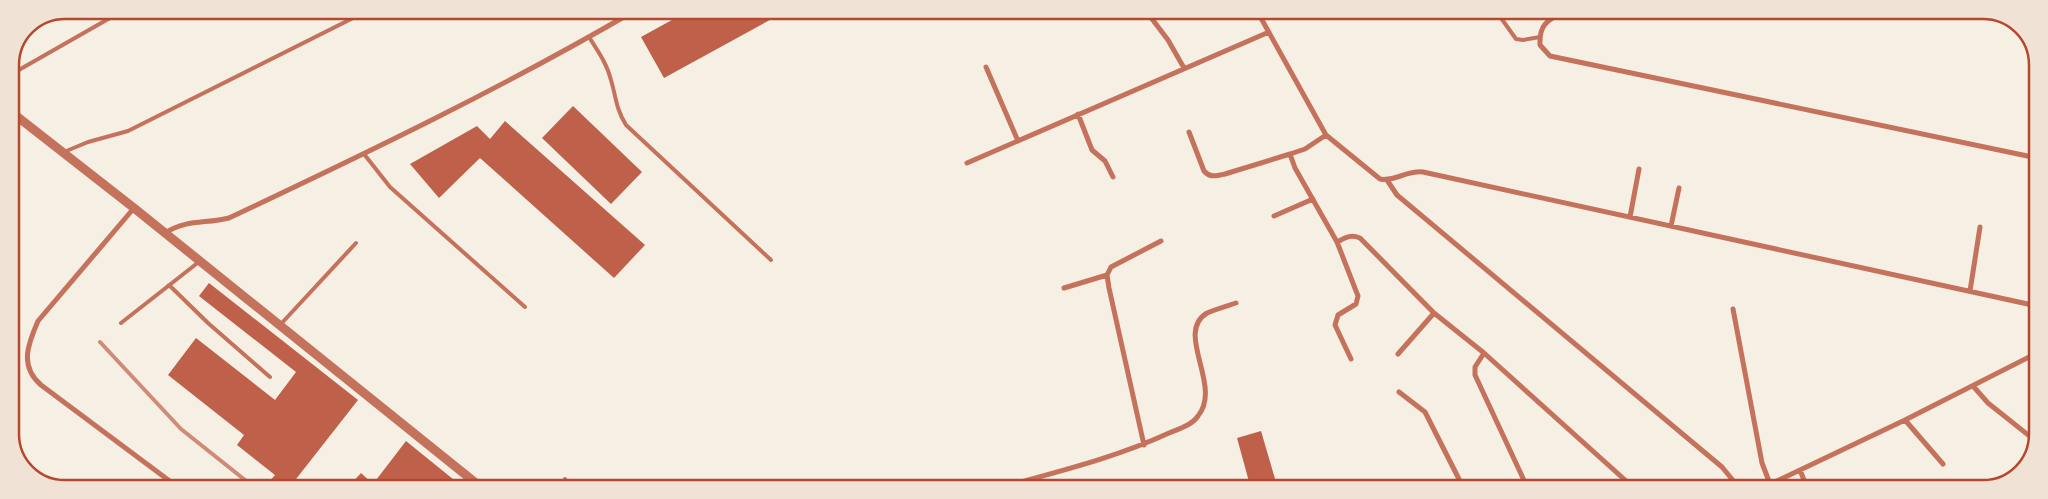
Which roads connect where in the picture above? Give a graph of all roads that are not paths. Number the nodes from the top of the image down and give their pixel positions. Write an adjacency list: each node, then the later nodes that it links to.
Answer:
1 (108, 19): 13 (lane)
2 (351, 19): 19 (lane)
3 (620, 19): 9 (street)
4 (1152, 19): 12 (street)
5 (1262, 19): 8 (street)
6 (1502, 19): 10 (lane)
7 (1551, 19): 10 (street)
8 (1269, 32): 12 (street); 17 (street)
9 (589, 37): 20 (street); 38 (lane)
10 (1540, 37): 22 (street)
11 (986, 68): 18 (street)
12 (1184, 68): 14 (street)
13 (19, 70)
14 (1078, 114): 18 (street); 25 (street)
15 (19, 118): 19 (street)
16 (1189, 132): 21 (street)
17 (1326, 134): 21 (street); 26 (street)
18 (1018, 141): 23 (street)
19 (62, 153): 29 (street)
20 (364, 154): 34 (street); 46 (lane)
21 (1290, 154): 28 (street)
22 (2029, 156)
23 (967, 164)
24 (1639, 169): 31 (street)
25 (1113, 177)
26 (1387, 180): 31 (street); 69 (street)
27 (1679, 188): 32 (street)
28 (1313, 199): 30 (street); 36 (street)
29 (134, 208): 34 (street); 63 (street)
30 (1274, 216)
31 (1630, 217): 32 (street)
32 (1671, 226): 43 (street)
33 (1980, 228): 43 (street)
34 (164, 234): 39 (street)
35 (1161, 241): 40 (street)
36 (1337, 242): 48 (street); 54 (street)
37 (356, 243): 50 (lane)
38 (771, 260)
39 (200, 261): 41 (lane); 50 (street)
40 (1107, 275): 42 (street); 60 (street)
41 (169, 285): 49 (lane); 55 (lane)
42 (1064, 288)
43 (1970, 291): 45 (street)
44 (1236, 303): 60 (street)
45 (2029, 304)
46 (524, 307)
47 (1733, 309): 70 (street)
48 (1434, 313): 51 (street); 52 (street)
49 (121, 322)
50 (280, 325): 64 (street)
51 (1484, 353): 67 (street); 68 (street)
52 (1398, 354)
53 (2029, 357): 56 (street)
54 (1351, 359)
55 (270, 378)
56 (1973, 386): 58 (street); 59 (street)
57 (1399, 392): 66 (street)
58 (1905, 420): 61 (street); 62 (street)
59 (2029, 436)
60 (1144, 445): 65 (street)
61 (1943, 464)
62 (1800, 470): 71 (street); 72 (street)
63 (168, 480)
64 (472, 480)
65 (1027, 480)
66 (1459, 480)
67 (1524, 480)
68 (1625, 480)
69 (1733, 480)
70 (1768, 480)
71 (1779, 480)
72 (1804, 480)

